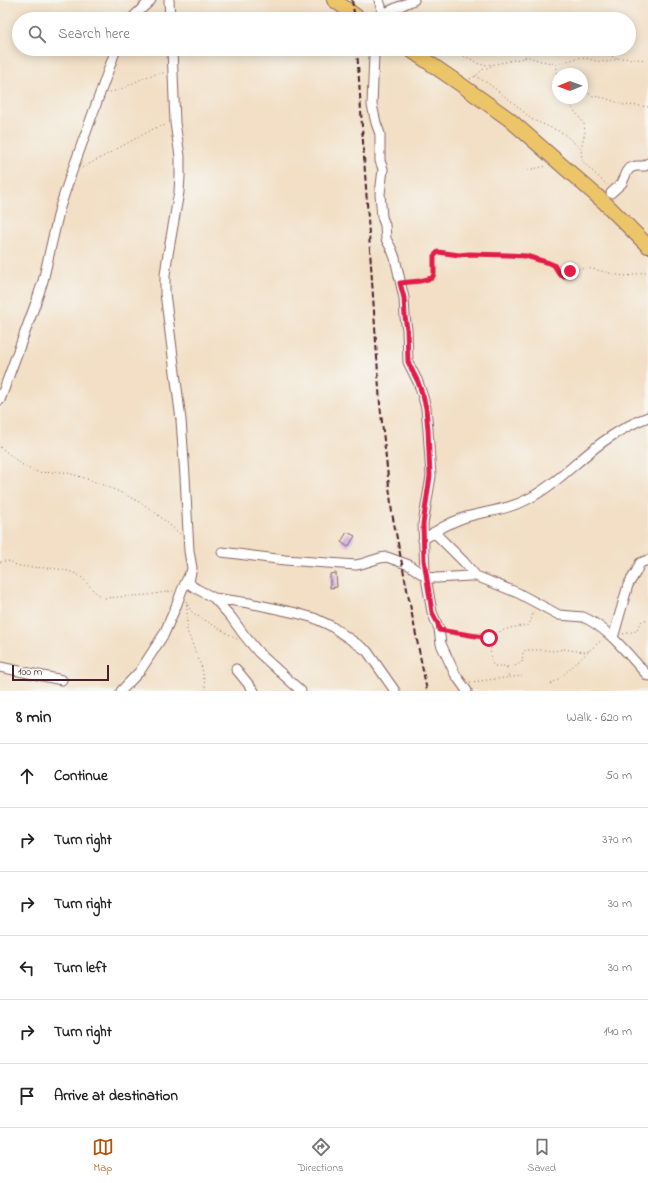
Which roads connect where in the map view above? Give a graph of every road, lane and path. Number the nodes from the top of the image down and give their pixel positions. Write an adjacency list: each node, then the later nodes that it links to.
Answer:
1 (150, 0): 6 (street)
2 (169, 0): 7 (street)
3 (379, 0): 9 (street)
4 (414, 0): 10 (street)
5 (338, 2): 8 (highway)
6 (138, 12)
7 (170, 12)
8 (351, 12)
9 (383, 12)
10 (385, 12)
11 (113, 56): 27 (street)
12 (172, 56): 23 (street)
13 (374, 56): 39 (street)
14 (419, 56): 25 (highway)
15 (464, 56): 20 (path)
16 (608, 56): 18 (path)
17 (525, 58): 20 (path); 21 (path)
18 (618, 59): 19 (path); 21 (path)
19 (648, 60)
20 (495, 64): 24 (path)
21 (556, 64): 22 (path)
22 (557, 68)
23 (173, 74): 27 (path); 30 (street)
24 (475, 76): 25 (path); 31 (path)
25 (460, 84): 32 (highway)
26 (588, 93): 29 (path)
27 (97, 99): 35 (street)
28 (569, 104): 31 (path)
29 (648, 107)
30 (175, 123): 35 (path); 45 (street)
31 (581, 149): 36 (path)
32 (559, 163): 34 (path); 37 (highway)
33 (648, 163): 36 (street)
34 (528, 170)
35 (70, 177): 40 (street)
36 (611, 192)
37 (648, 246)
38 (648, 272): 39 (path)
39 (400, 283): 44 (street)
40 (0, 400)
41 (648, 417): 43 (street)
42 (0, 447): 45 (path)
43 (434, 532): 44 (street); 50 (street)
44 (423, 540): 51 (street)
45 (188, 542): 49 (street)
46 (222, 552): 51 (street)
47 (648, 560): 59 (street)
48 (0, 562): 52 (path)
49 (192, 568): 52 (street); 53 (street)
50 (476, 576): 51 (street); 54 (street)
51 (426, 577): 57 (street)
52 (184, 593): 55 (path); 71 (street)
53 (214, 598): 74 (street); 75 (street)
54 (535, 602): 58 (path); 59 (street)
55 (187, 604): 60 (path); 72 (path)
56 (648, 619): 59 (path)
57 (439, 630): 58 (path); 70 (street)
58 (472, 636): 63 (path)
59 (613, 637): 61 (path); 66 (street)
60 (240, 640)
61 (591, 650): 63 (path); 69 (path)
62 (0, 667): 68 (street)
63 (506, 668): 67 (path)
64 (236, 669): 73 (street)
65 (522, 676): 67 (path)
66 (648, 676)
67 (509, 678): 70 (path)
68 (62, 680)
69 (551, 684)
70 (464, 689)
71 (121, 691)
72 (206, 691)
73 (254, 691)
74 (302, 691)
75 (395, 691)

